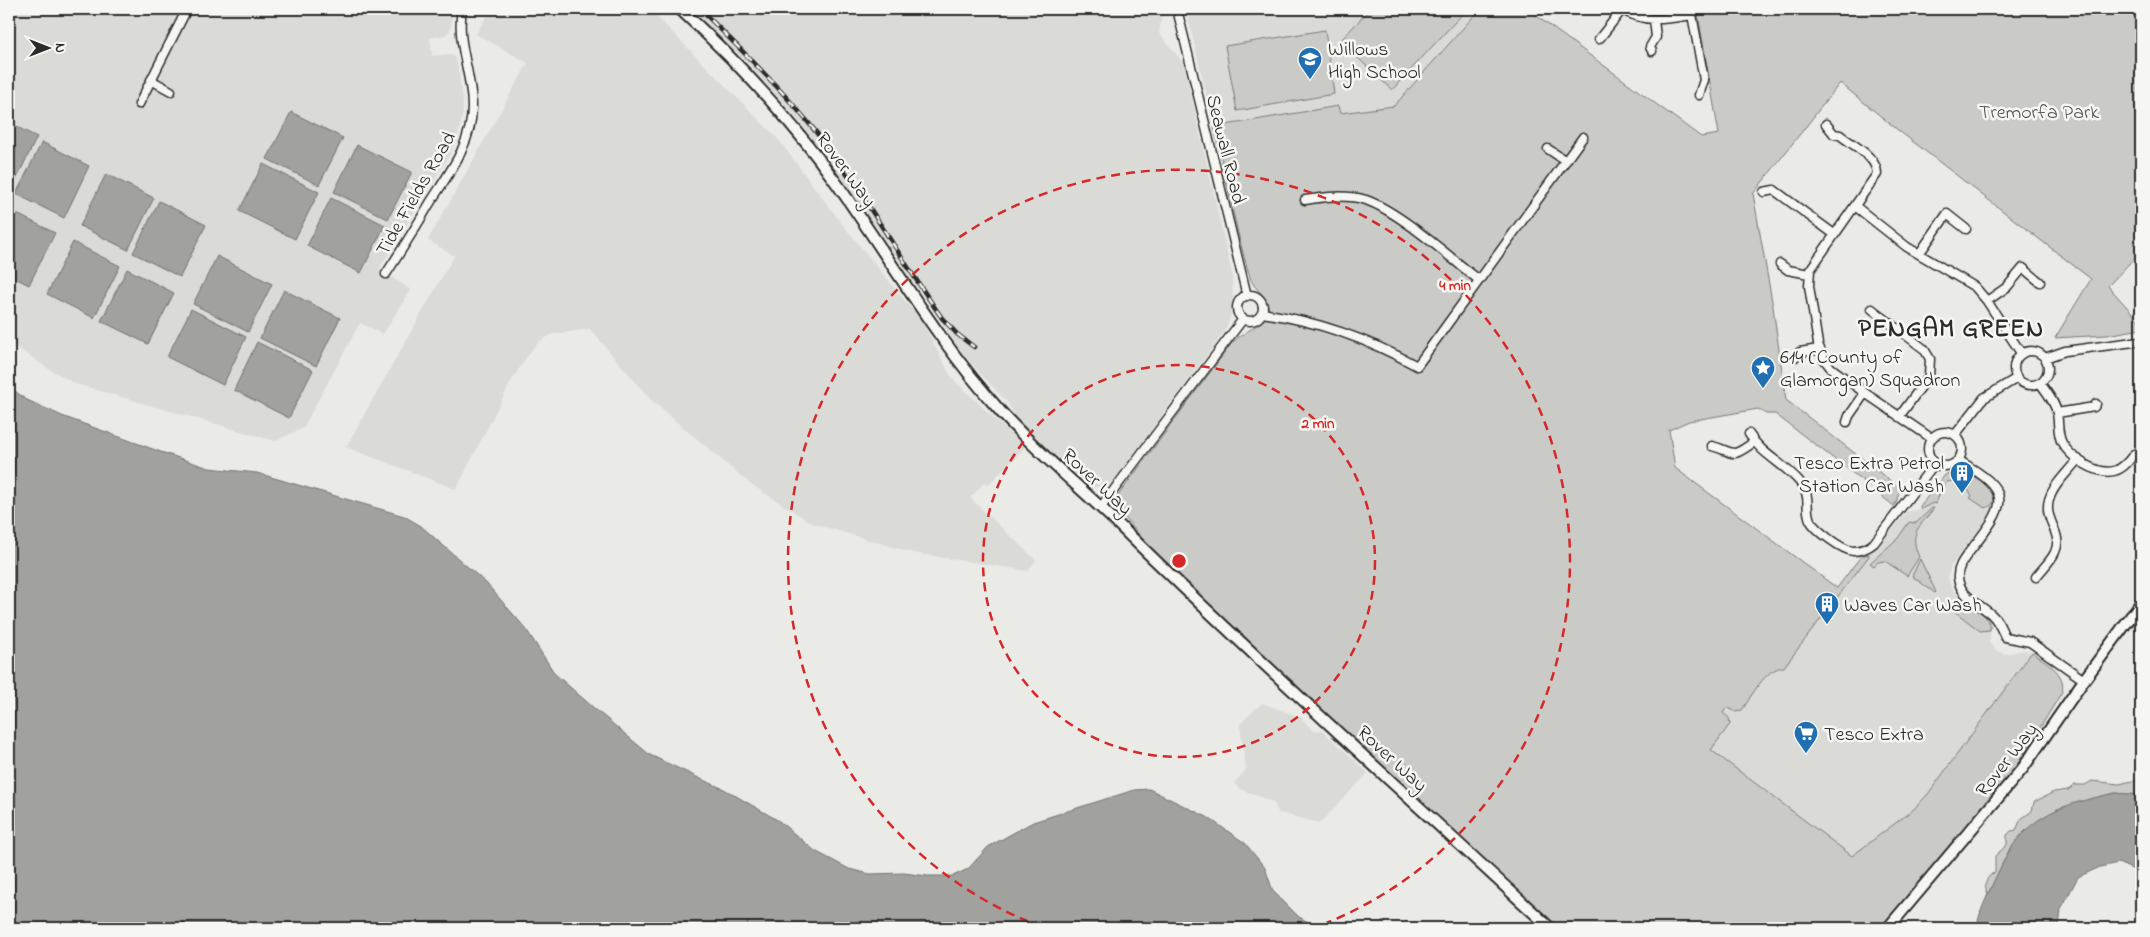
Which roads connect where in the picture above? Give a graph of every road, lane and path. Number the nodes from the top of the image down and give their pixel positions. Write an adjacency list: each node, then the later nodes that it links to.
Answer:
1 (187, 9): 10 (street)
2 (462, 9): 31 (street, Tide Fields Road)
3 (680, 9): 61 (street, Rover Way)
4 (1177, 9): 35 (street, Seawall Road)
5 (1622, 9): 7 (street); 8 (street)
6 (1692, 12): 7 (street); 12 (street)
7 (1654, 20): 9 (street)
8 (1599, 39)
9 (1652, 51)
10 (151, 80): 11 (street); 13 (street)
11 (171, 91)
12 (1699, 95)
13 (139, 104)
14 (1826, 124): 22 (street)
15 (1583, 137): 17 (street)
16 (1548, 149): 17 (street)
17 (1566, 161): 33 (street)
18 (1774, 181): 19 (street)
19 (1774, 190): 20 (street); 26 (street)
20 (1764, 192)
21 (1305, 200): 33 (street)
22 (1855, 206): 26 (street); 27 (street)
23 (1953, 206): 24 (street)
24 (1947, 214): 25 (street); 27 (street)
25 (1966, 229)
26 (1834, 234): 32 (street)
27 (1919, 254): 36 (street)
28 (2015, 262): 30 (street)
29 (1780, 264): 32 (street)
30 (2023, 268): 34 (street); 36 (street)
31 (386, 274)
32 (1809, 274): 41 (street)
33 (1479, 280): 38 (street)
34 (2040, 282)
35 (1247, 296): 38 (street); 39 (street)
36 (1987, 301): 42 (street)
37 (1872, 310): 50 (street)
38 (1262, 313): 39 (street)
39 (1243, 319): 61 (street)
40 (2141, 341): 44 (street)
41 (1819, 348): 43 (street); 47 (street)
42 (2021, 353): 44 (street); 45 (street)
43 (1795, 357)
44 (2045, 358): 46 (street)
45 (2017, 378): 46 (street); 53 (street)
46 (2040, 383): 49 (street)
47 (1865, 393): 50 (street); 51 (street)
48 (2096, 404): 49 (street)
49 (2057, 413): 58 (street)
50 (1899, 418): 54 (street)
51 (1847, 422)
52 (1749, 434): 55 (street)
53 (1955, 435): 54 (street); 59 (street)
54 (1931, 438): 60 (street)
55 (1754, 442): 56 (street); 60 (street)
56 (1712, 446)
57 (2134, 454): 58 (street)
58 (2078, 459): 62 (street)
59 (1958, 460): 60 (street); 64 (street)
60 (1935, 463)
61 (1101, 507): 65 (street, Rover Way)
62 (2036, 577)
63 (2141, 603): 64 (street, Rover Way)
64 (2084, 680): 66 (street, Rover Way)
65 (1550, 928)
66 (1888, 928)

